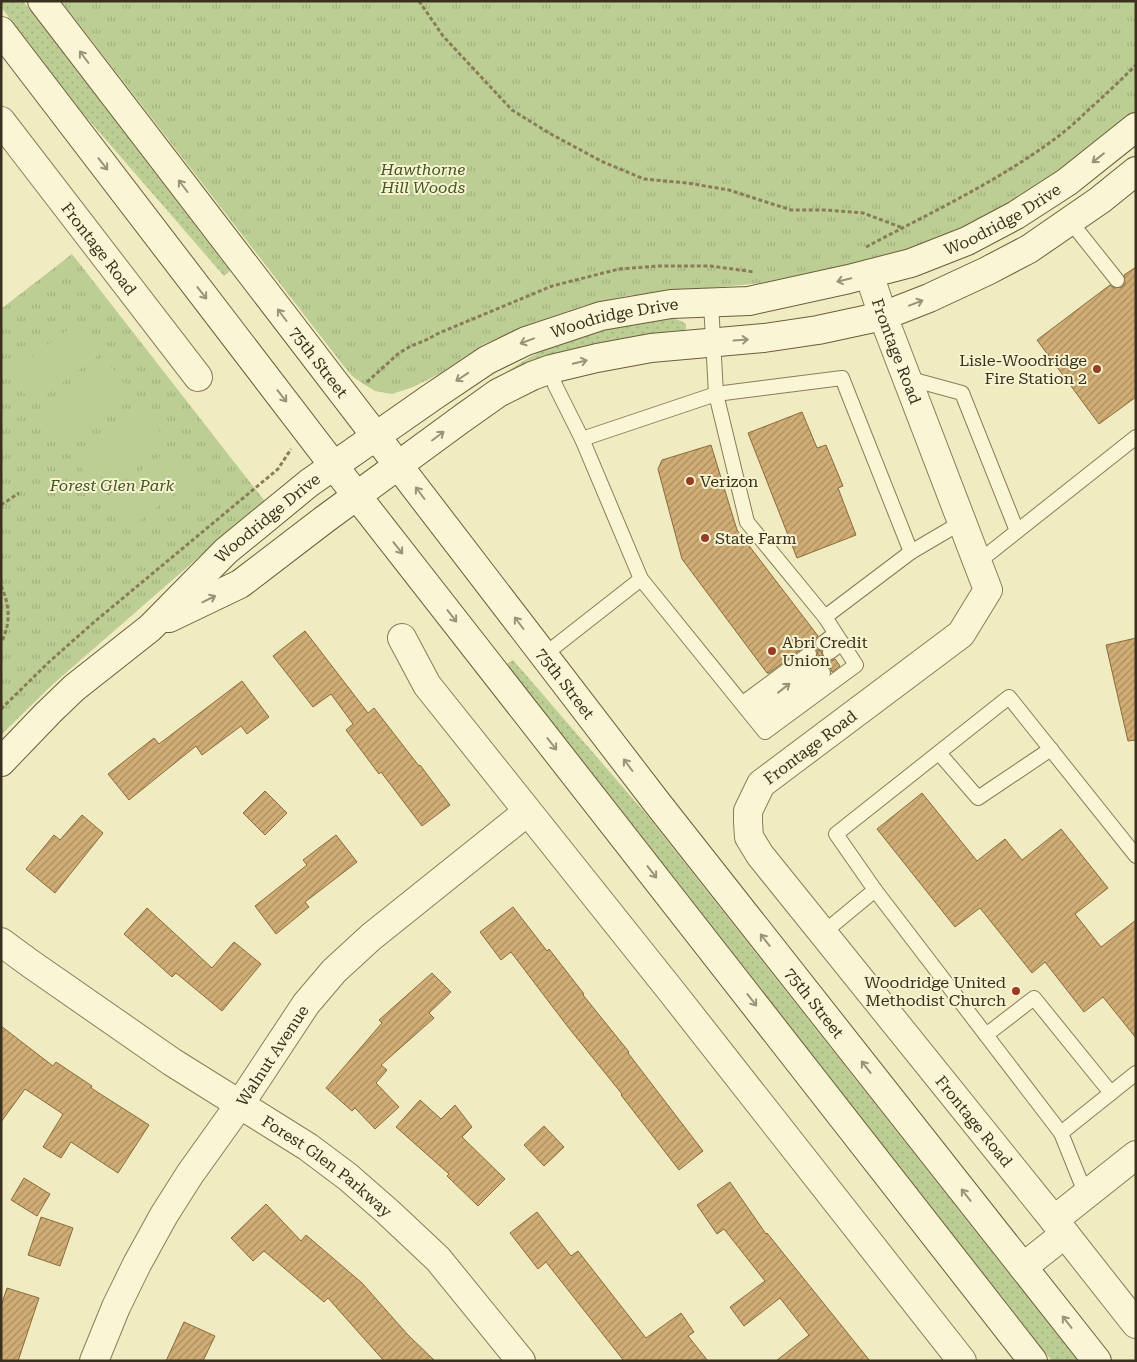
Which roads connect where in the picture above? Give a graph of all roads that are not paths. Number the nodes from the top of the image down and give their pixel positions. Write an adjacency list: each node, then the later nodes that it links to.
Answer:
1 (42, 1): 16 (street, 75th Street, one-way to 1)
2 (1, 31): 19 (street, one-way to 19)
3 (1, 121): 13 (street, Frontage Road)
4 (1136, 127): 7 (street, Woodridge Drive, one-way to 7)
5 (1136, 171): 6 (street, Woodridge Drive)
6 (1070, 220): 8 (lane); 10 (street, Woodridge Drive, one-way to 6)
7 (866, 261): 9 (street, Woodridge Drive, one-way to 9); 10 (street, Frontage Road)
8 (1117, 280)
9 (711, 303): 11 (lane); 16 (street, Woodridge Drive, one-way to 16)
10 (883, 316): 11 (street, Woodridge Drive, one-way to 10); 14 (street, Frontage Road)
11 (714, 342): 12 (street, Woodridge Drive, one-way to 11); 15 (lane)
12 (551, 369): 18 (lane); 20 (street, Woodridge Drive, one-way to 12)
13 (198, 377)
14 (907, 378): 22 (street, Frontage Road); 23 (lane)
15 (716, 394): 18 (lane); 24 (lane); 27 (lane)
16 (376, 436): 19 (street, Woodridge Drive); 20 (street, 75th Street)
17 (1136, 437): 23 (lane)
18 (582, 439): 26 (lane)
19 (334, 465): 21 (street); 28 (street, Woodridge Drive)
20 (399, 465): 21 (street, Woodridge Drive); 30 (street, 75th Street, one-way to 20)
21 (357, 496): 28 (street, Woodridge Drive, one-way to 21); 53 (street, one-way to 53)
22 (962, 522): 24 (lane); 25 (street, Frontage Road)
23 (1017, 531): 25 (lane)
24 (911, 552): 27 (lane)
25 (977, 563): 38 (street, Frontage Road)
26 (641, 579): 30 (lane); 31 (lane)
27 (825, 617): 31 (lane)
28 (150, 628): 34 (street, Woodridge Drive)
29 (402, 638): 35 (street)
30 (544, 655): 48 (street, 75th Street, one-way to 30)
31 (751, 713): 31 (lane, one-way to 31)
32 (1051, 749): 33 (lane); 33 (lane); 36 (lane)
33 (939, 753): 37 (lane)
34 (1, 762)
35 (527, 812): 43 (street, Walnut Avenue); 52 (street)
36 (1136, 856)
37 (875, 890): 38 (lane); 40 (lane)
38 (823, 933): 47 (street, Frontage Road)
39 (1, 942): 43 (street, Forest Glen Parkway)
40 (986, 1035): 42 (lane); 44 (lane)
41 (1136, 1073): 42 (lane)
42 (1111, 1093): 44 (lane)
43 (240, 1104): 50 (street, Walnut Avenue); 51 (street, Forest Glen Parkway)
44 (1062, 1133): 46 (lane)
45 (1136, 1154): 46 (street)
46 (1086, 1195): 47 (street)
47 (1059, 1227): 48 (street); 49 (street, Frontage Road)
48 (1023, 1267): 54 (street, 75th Street, one-way to 48)
49 (1136, 1324)
50 (94, 1361)
51 (521, 1361)
52 (962, 1361)
53 (1034, 1361)
54 (1097, 1361)

